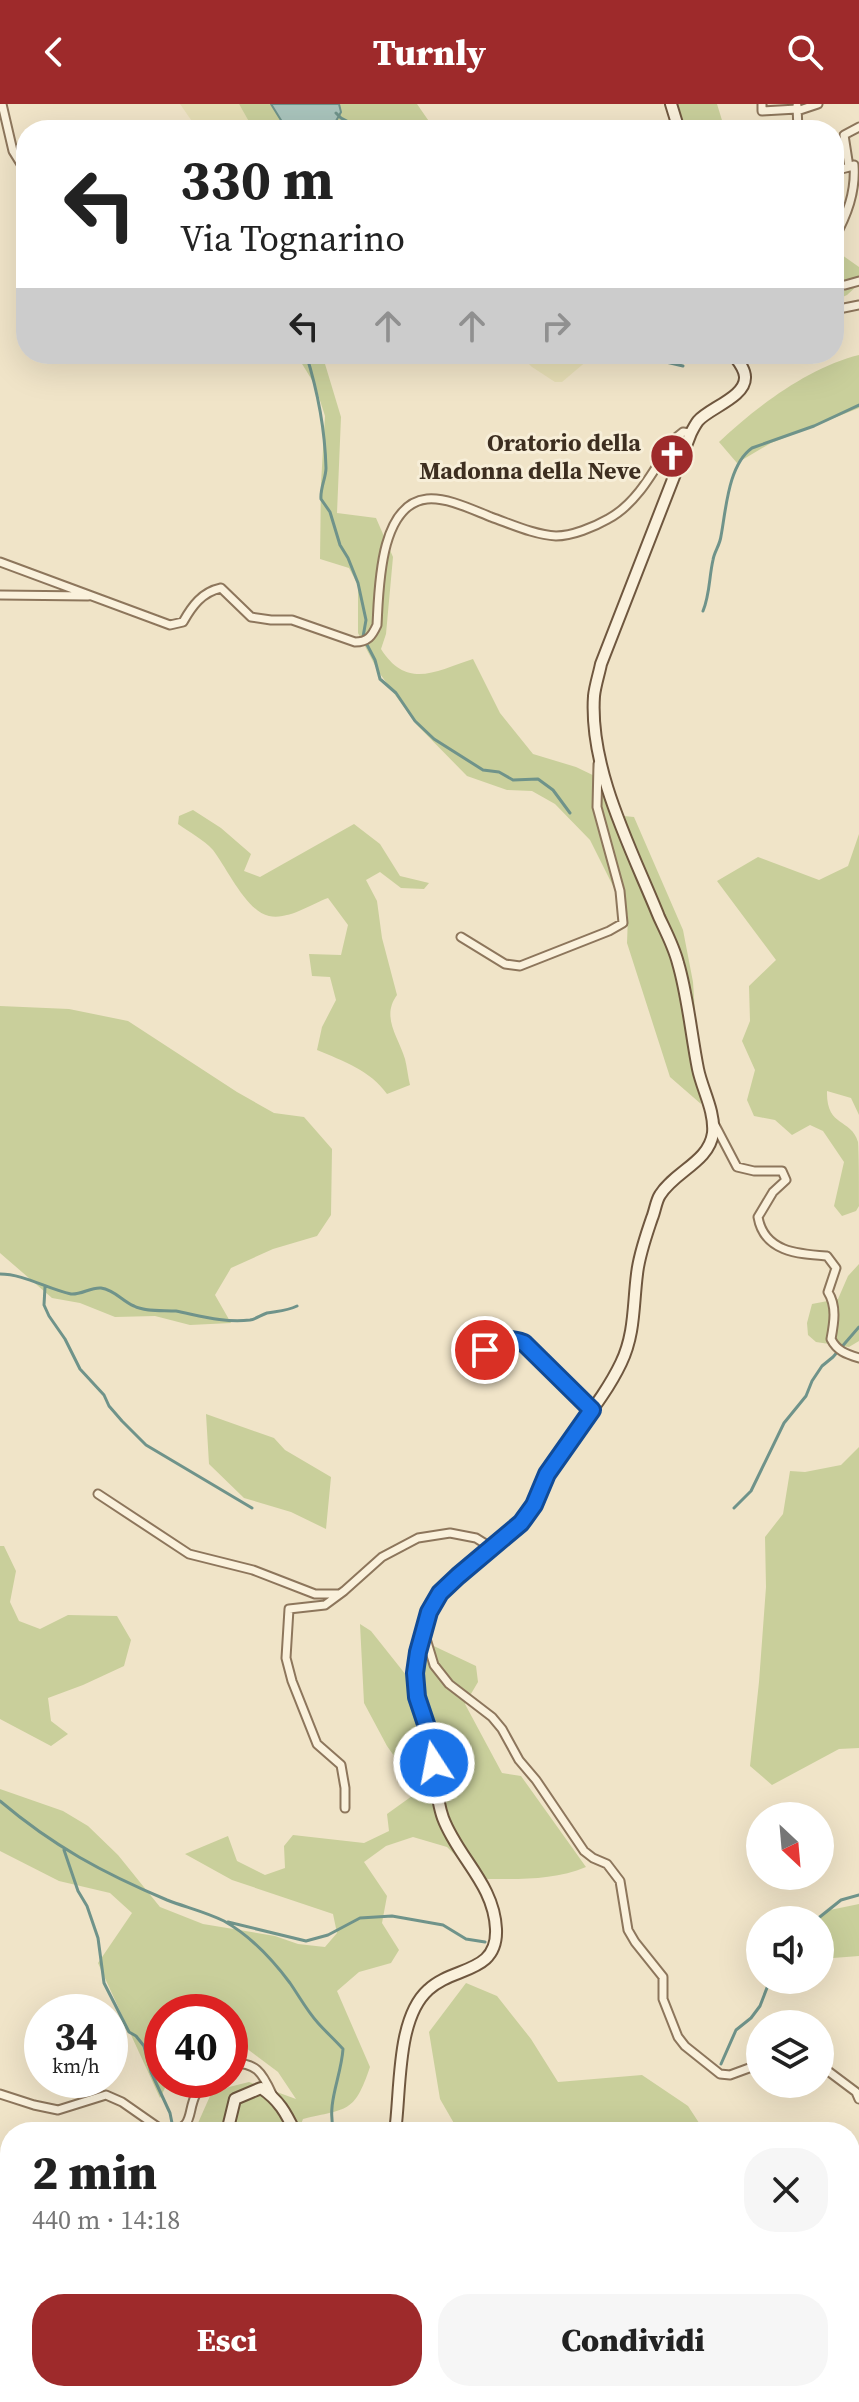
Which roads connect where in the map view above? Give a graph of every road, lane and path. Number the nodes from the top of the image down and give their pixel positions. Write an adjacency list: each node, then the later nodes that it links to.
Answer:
1 (2, 104): 6 (street)
2 (762, 104): 4 (street)
3 (818, 104): 4 (street)
4 (797, 110)
5 (859, 127): 7 (street)
6 (16, 156)
7 (854, 165): 8 (street)
8 (844, 218)
9 (739, 364): 10 (street)
10 (691, 433): 13 (street); 14 (street)
11 (0, 562): 13 (street)
12 (0, 595): 13 (street)
13 (94, 596)
14 (599, 750): 15 (street); 16 (street)
15 (461, 937)
16 (713, 1119): 18 (street); 19 (street)
17 (485, 1350): 19 (street)
18 (859, 1358)
19 (592, 1410): 21 (street)
20 (98, 1494): 22 (street)
21 (492, 1548): 22 (street); 23 (street)
22 (341, 1594): 24 (street)
23 (423, 1630): 26 (street); 36 (street)
24 (345, 1808)
25 (248, 2066): 29 (street)
26 (746, 2069)
27 (834, 2076): 31 (street)
28 (0, 2094): 32 (street)
29 (273, 2096): 34 (street); 35 (street)
30 (196, 2098): 33 (street)
31 (859, 2099)
32 (151, 2122)
33 (188, 2122)
34 (229, 2122)
35 (291, 2122)
36 (396, 2122)

